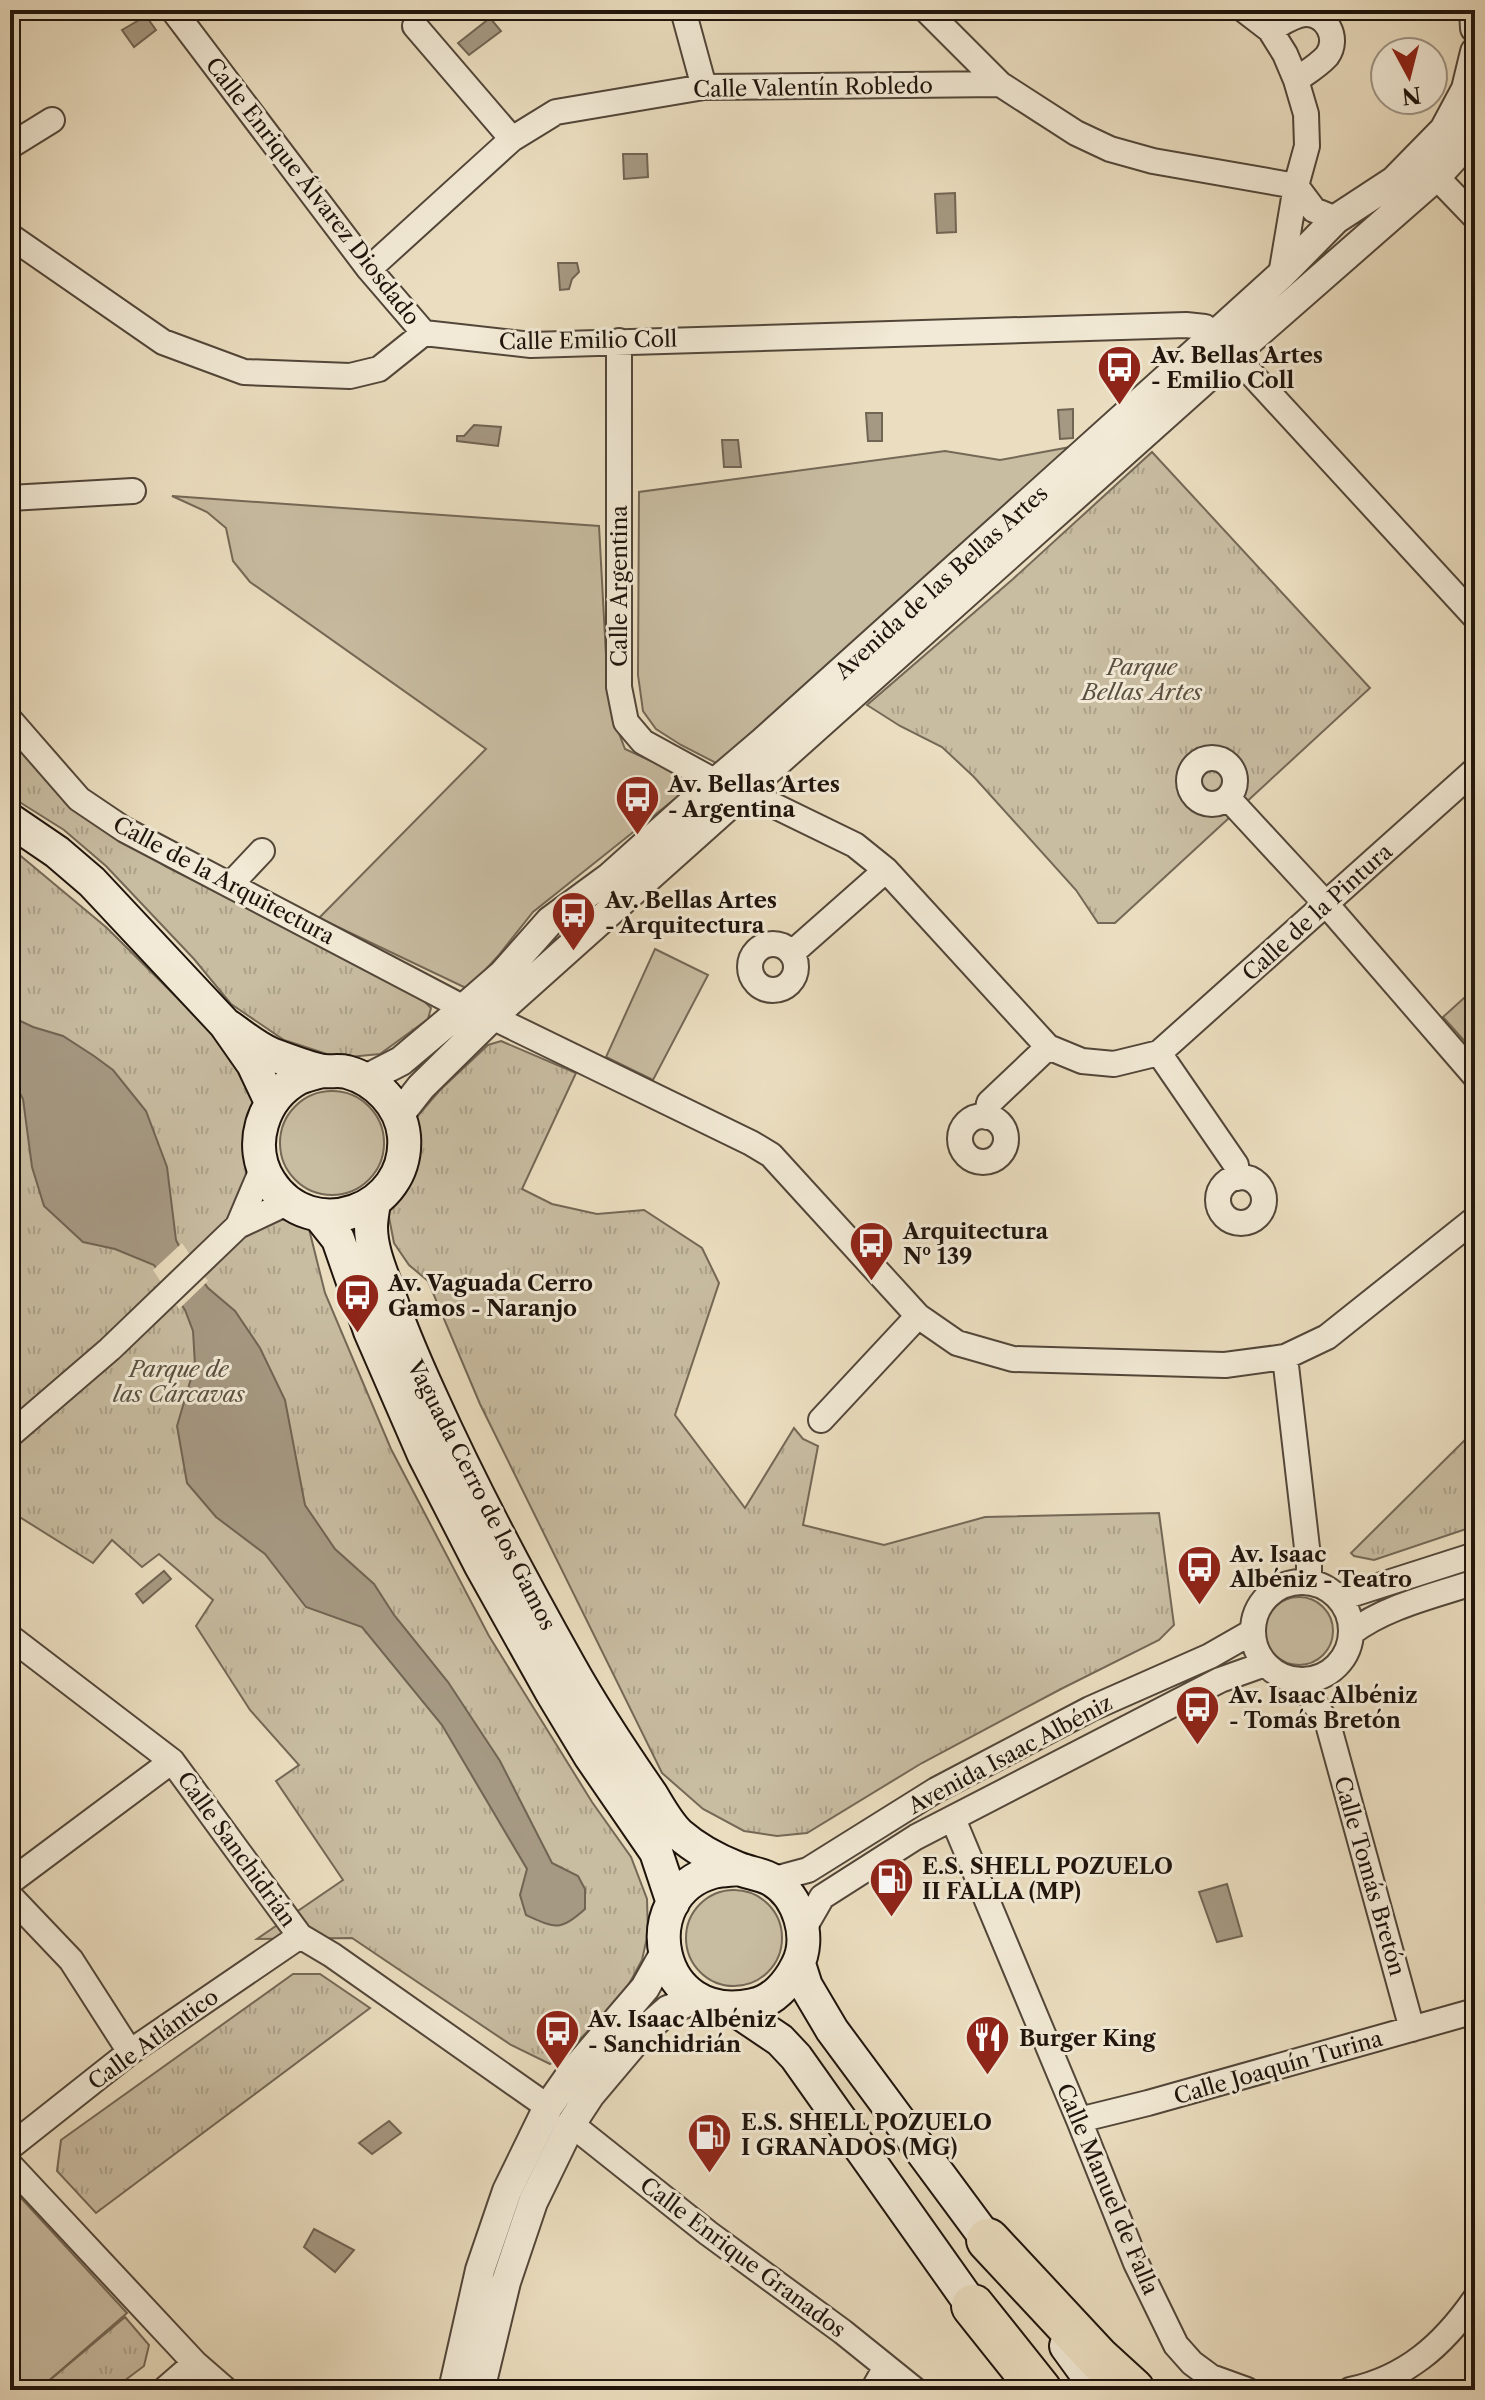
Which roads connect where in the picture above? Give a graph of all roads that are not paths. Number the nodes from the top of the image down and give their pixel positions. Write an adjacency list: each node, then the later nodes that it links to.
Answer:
1 (173, 10): 22 (street, Calle Enrique Álvarez Diosdado)
2 (683, 10): 12 (street)
3 (926, 10): 11 (street)
4 (1244, 10): 8 (street)
5 (1474, 10): 7 (street)
6 (415, 26): 15 (street)
7 (1475, 28)
8 (1270, 30): 10 (street); 10 (street)
9 (1475, 52): 17 (street, Avenida de las Bellas Artes)
10 (1296, 80): 18 (street)
11 (1000, 84): 12 (street, Calle Valentín Robledo); 18 (street)
12 (704, 87): 15 (street, Calle Valentín Robledo)
13 (52, 120): 16 (street)
14 (1475, 127): 17 (street, Avenida de las Bellas Artes)
15 (512, 139): 22 (street, Calle Valentín Robledo)
16 (10, 146)
17 (1428, 167): 19 (street); 20 (street, Avenida de las Bellas Artes); 26 (street, Avenida de las Bellas Artes)
18 (1296, 186): 20 (street); 23 (street)
19 (1475, 217)
20 (1336, 219): 23 (street, Avenida de las Bellas Artes)
21 (10, 236): 24 (street)
22 (369, 269): 24 (street, Calle Enrique Álvarez Diosdado)
23 (1281, 275): 26 (street, Avenida de las Bellas Artes)
24 (424, 333): 25 (street, Calle Emilio Coll)
25 (619, 341): 26 (street, Calle Emilio Coll); 32 (street, Calle Argentina)
26 (1224, 345): 29 (street); 32 (street, Avenida de las Bellas Artes); 33 (street, Avenida de las Bellas Artes)
27 (133, 491): 28 (street)
28 (10, 498)
29 (1475, 617)
30 (10, 720): 38 (street, Calle de la Arquitectura)
31 (1475, 770): 39 (street, Calle de la Pintura)
32 (716, 782): 33 (street, Calle de la Pintura); 41 (street, Avenida de las Bellas Artes)
33 (746, 792): 37 (street, Calle de la Pintura); 42 (street, Avenida de las Bellas Artes)
34 (1228, 798): 39 (street)
35 (10, 820): 43 (main road)
36 (262, 851): 38 (street)
37 (886, 870): 40 (street); 44 (street, Calle de la Pintura)
38 (230, 885): 41 (street, Calle de la Arquitectura)
39 (1326, 904): 45 (street, Calle de la Pintura); 47 (street)
40 (792, 953)
41 (464, 1008): 48 (street, Avenida de las Bellas Artes)
42 (492, 1017): 50 (street, Avenida de las Bellas Artes); 59 (street)
43 (225, 1024): 46 (main road); 49 (main road)
44 (1048, 1047): 45 (street, Calle de la Pintura); 51 (street)
45 (1159, 1053): 53 (street)
46 (322, 1071): 48 (main road); 49 (main road)
47 (1475, 1076)
48 (366, 1079): 50 (main road)
49 (271, 1102): 52 (main road)
50 (399, 1115): 55 (main road)
51 (987, 1117)
52 (263, 1167): 54 (main road); 58 (street)
53 (1237, 1178)
54 (289, 1202): 56 (main road); 58 (street)
55 (374, 1202): 56 (main road); 76 (main road, Vaguada Cerro de los Gamos)
56 (319, 1215): 80 (main road, Vaguada Cerro de los Gamos)
57 (1475, 1219): 60 (street)
58 (238, 1226): 62 (street)
59 (918, 1316): 60 (street); 61 (street)
60 (1285, 1357): 64 (street)
61 (821, 1420)
62 (10, 1435)
63 (1475, 1555): 66 (street)
64 (1309, 1582): 66 (street); 67 (street)
65 (1475, 1582): 68 (street)
66 (1337, 1596): 68 (street)
67 (1252, 1632): 70 (street); 77 (street, Avenida Isaac Albéniz)
68 (1351, 1633): 71 (street)
69 (10, 1637): 74 (street, Calle Sanchidrián)
70 (1265, 1664): 72 (street); 75 (street, Avenida Isaac Albéniz)
71 (1335, 1667): 72 (street); 73 (street, Calle Tomás Bretón)
72 (1299, 1680): 73 (street, Calle Tomás Bretón)
73 (1328, 1724): 88 (street, Calle Tomás Bretón)
74 (172, 1761): 78 (street); 82 (street, Calle Sanchidrián)
75 (953, 1819): 81 (street, Avenida Isaac Albéniz); 91 (street, Calle Manuel de Falla)
76 (738, 1869): 77 (main road, Vaguada Cerro de los Gamos); 80 (main road)
77 (771, 1880): 81 (main road, Vaguada Cerro de los Gamos)
78 (10, 1882)
79 (10, 1896): 89 (street)
80 (673, 1903): 83 (main road)
81 (803, 1930): 84 (main road, Vaguada Cerro de los Gamos)
82 (300, 1936): 89 (street, Calle Atlántico); 90 (street, Calle Sanchidrián)
83 (664, 1954): 85 (main road); 90 (street)
84 (799, 1964): 86 (main road); 95 (main road, Vaguada Cerro de los Gamos)
85 (696, 1999): 86 (main road); 92 (street)
86 (734, 2009): 97 (main road)
87 (1475, 2011): 88 (street, Calle Joaquín Turina)
88 (1412, 2029): 91 (street, Calle Joaquín Turina)
89 (130, 2052): 93 (street, Calle Atlántico)
90 (548, 2107): 102 (street)
91 (1079, 2120): 110 (street, Calle Manuel de Falla)
92 (571, 2124): 99 (street, Calle Enrique Granados); 103 (street)
93 (10, 2147)
94 (10, 2165): 98 (street)
95 (988, 2240): 108 (main road, Vaguada Cerro de los Gamos); 109 (highway)
96 (1475, 2299): 111 (street)
97 (973, 2306): 106 (main road); 107 (highway)
98 (195, 2363): 100 (street); 101 (street)
99 (886, 2367): 104 (street); 105 (street, Calle Enrique Granados)
100 (164, 2390)
101 (226, 2390)
102 (453, 2390)
103 (480, 2390)
104 (873, 2390)
105 (915, 2390)
106 (1028, 2390)
107 (1040, 2390)
108 (1098, 2390)
109 (1133, 2390)
110 (1247, 2390)
111 (1350, 2390)

